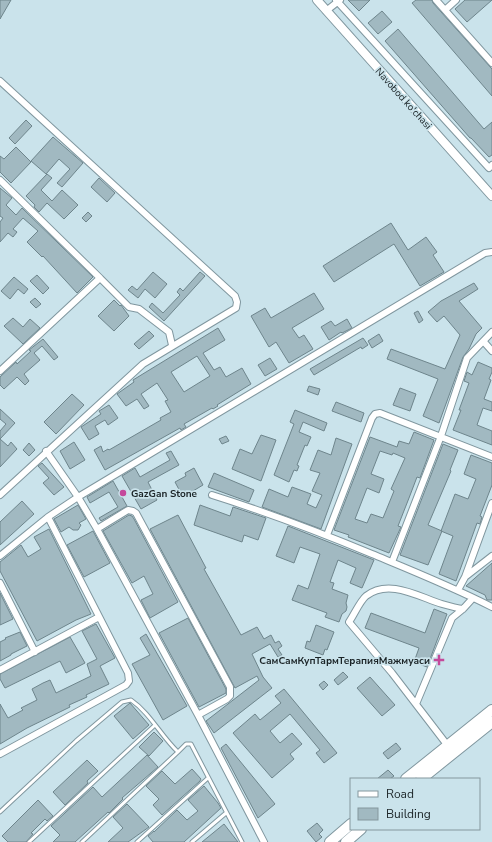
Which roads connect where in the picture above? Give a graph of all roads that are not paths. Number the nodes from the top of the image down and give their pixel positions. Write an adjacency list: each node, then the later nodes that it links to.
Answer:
1 (316, 0): 6 (street, Navobod ko'chasi)
2 (436, 0): 5 (street)
3 (456, 0): 5 (street)
4 (338, 1): 6 (street); 9 (street)
5 (445, 10): 7 (street)
6 (326, 11): 11 (street, Navobod ko'chasi)
7 (492, 63)
8 (0, 81): 16 (street)
9 (492, 165)
10 (0, 180): 13 (street)
11 (492, 196)
12 (492, 252): 24 (street)
13 (100, 278): 16 (street); 18 (street)
14 (492, 332): 15 (street)
15 (484, 342): 17 (street); 19 (street)
16 (172, 345): 20 (street)
17 (492, 351)
18 (0, 371)
19 (441, 436): 21 (street); 28 (street); 31 (street)
20 (46, 451): 22 (street); 24 (street)
21 (492, 457)
22 (0, 495)
23 (212, 495): 28 (street)
24 (78, 497): 26 (street); 27 (street)
25 (492, 504): 32 (street)
26 (48, 517): 29 (street); 38 (street)
27 (97, 529): 43 (street); 43 (street)
28 (327, 535): 31 (street)
29 (0, 556)
30 (492, 556): 32 (street)
31 (392, 562): 34 (street)
32 (465, 577): 34 (street)
33 (0, 583): 39 (street)
34 (458, 590): 35 (street)
35 (473, 598): 36 (street); 37 (street)
36 (492, 607)
37 (463, 609): 41 (street); 41 (street)
38 (99, 617): 39 (street); 48 (street)
39 (35, 652): 40 (street)
40 (0, 670)
41 (416, 704): 46 (street)
42 (492, 710): 46 (main road)
43 (198, 715): 61 (street)
44 (492, 722): 51 (main road)
45 (156, 725): 47 (lane); 52 (lane); 56 (lane)
46 (448, 746): 50 (main road)
47 (178, 752): 49 (lane); 57 (lane)
48 (0, 754)
49 (208, 778): 53 (lane); 58 (lane)
50 (407, 778)
51 (422, 778)
52 (0, 812)
53 (226, 813): 59 (lane); 60 (lane)
54 (350, 825): 62 (main road)
55 (360, 830): 63 (main road)
56 (29, 842)
57 (82, 842)
58 (137, 842)
59 (192, 842)
60 (242, 842)
61 (264, 842)
62 (330, 842)
63 (346, 842)

